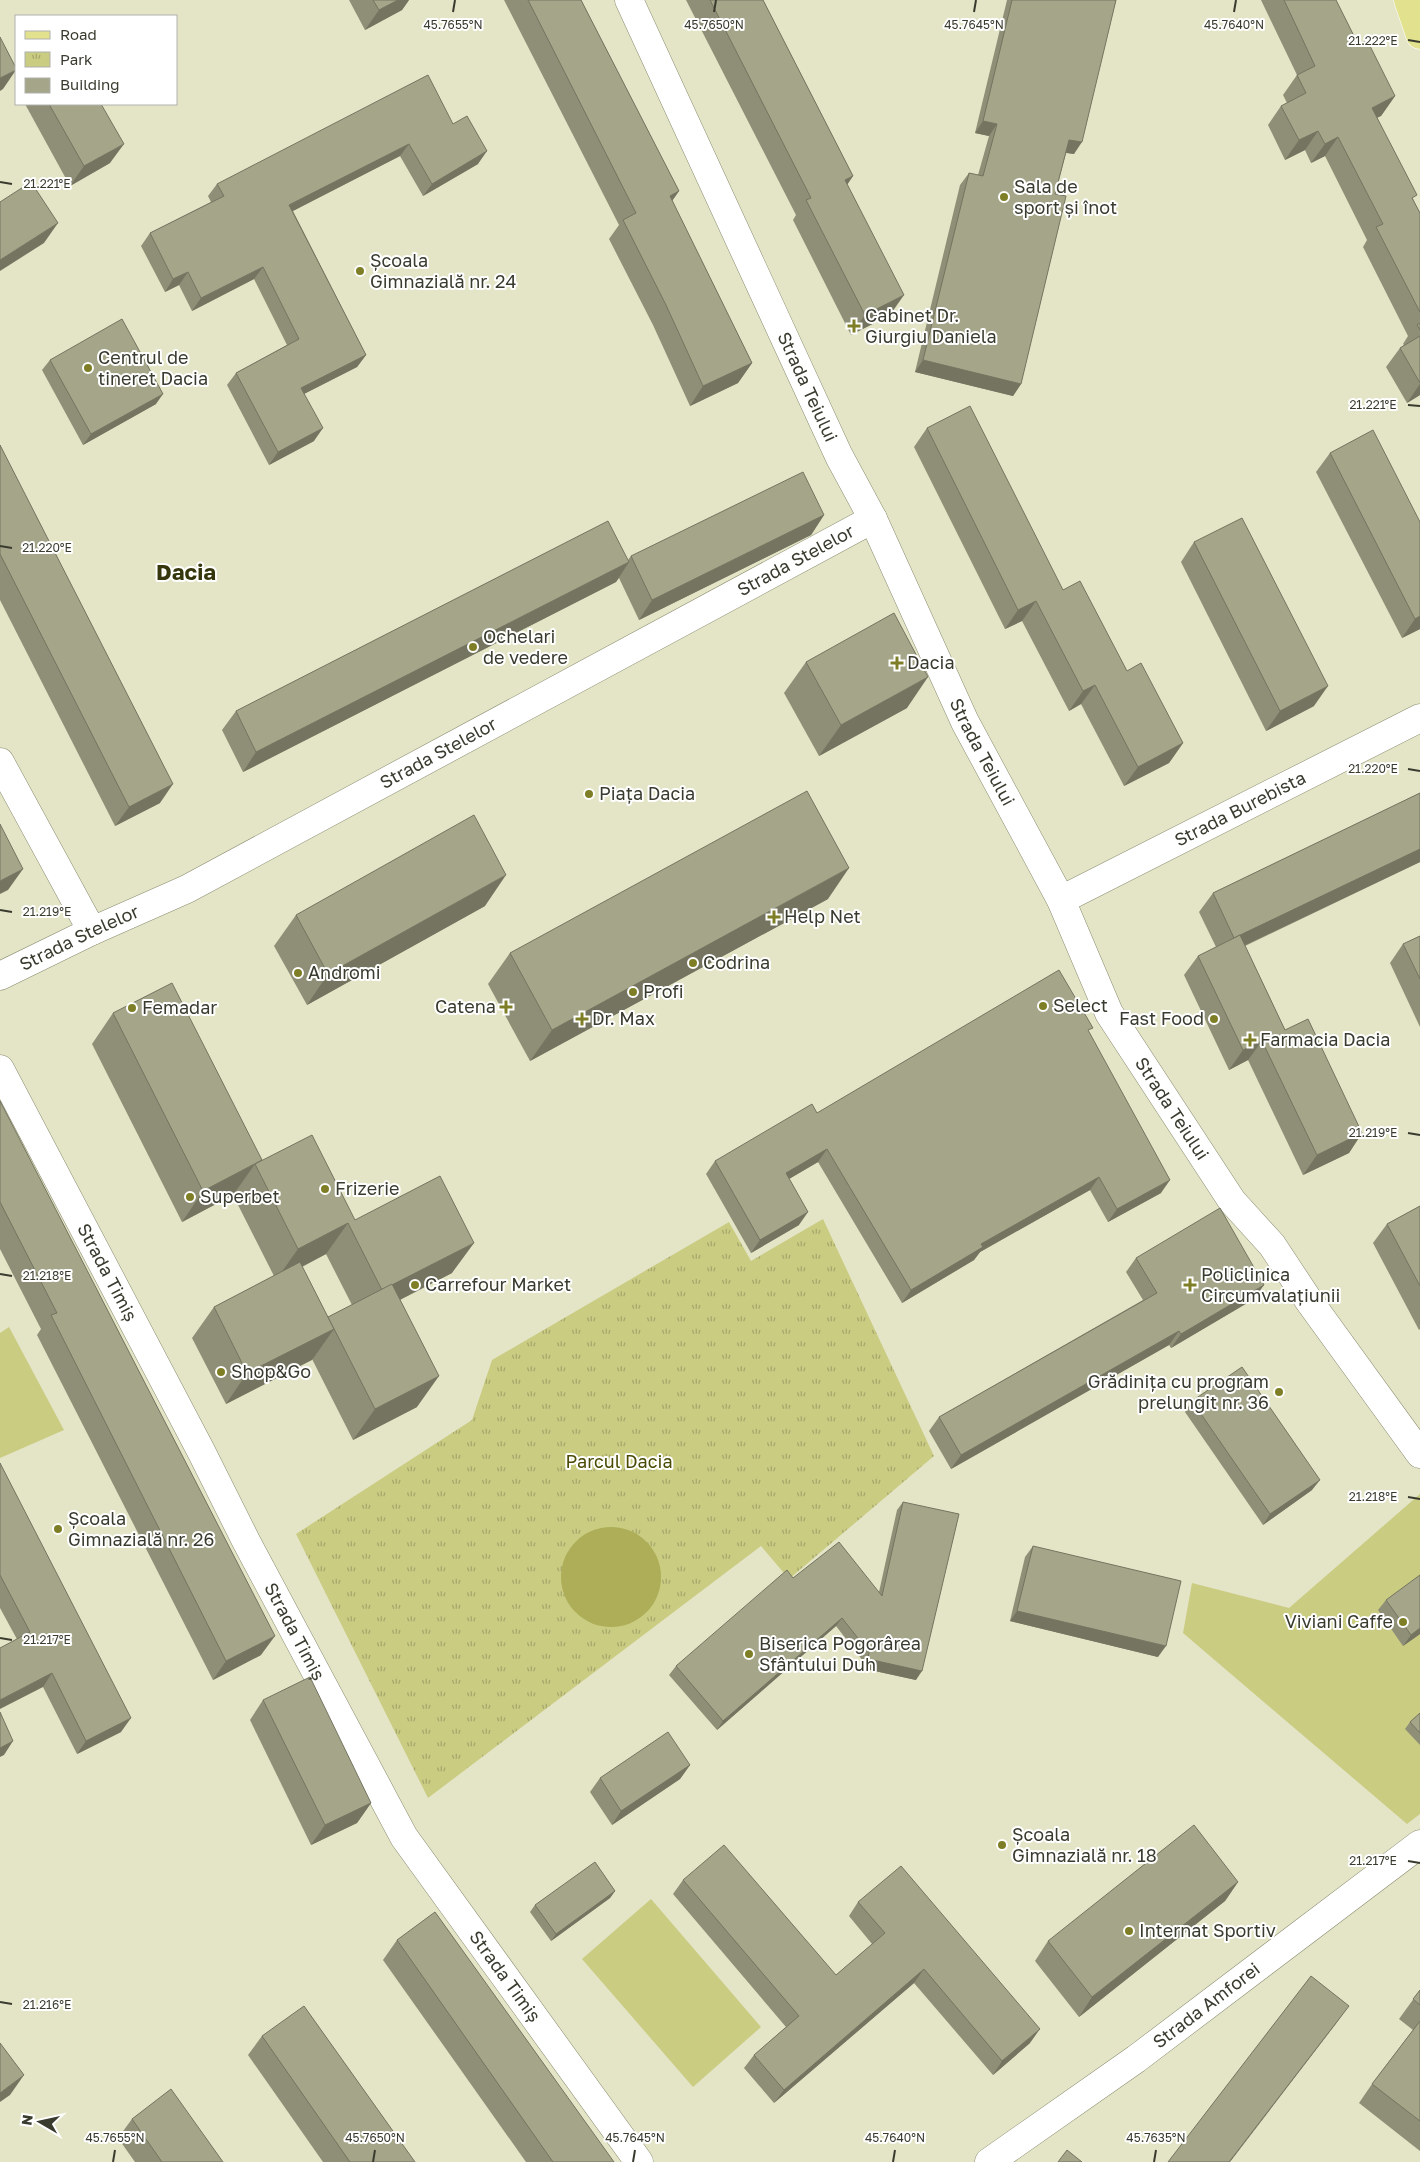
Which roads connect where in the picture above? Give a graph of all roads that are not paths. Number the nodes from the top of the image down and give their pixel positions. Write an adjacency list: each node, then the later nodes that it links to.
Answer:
1 (628, 0): 4 (street, Strada Teiului)
2 (1408, 0): 3 (main road)
3 (1420, 35)
4 (873, 519): 7 (street, Strada Teiului); 8 (street, Strada Stelelor)
5 (1420, 718): 7 (street, Strada Burebista)
6 (0, 762): 8 (street)
7 (1061, 900): 11 (street, Strada Teiului)
8 (92, 931): 9 (street, Strada Stelelor)
9 (0, 976)
10 (0, 1069): 13 (street, Strada Timiș)
11 (1420, 1454)
12 (1420, 1844): 14 (street, Strada Amforei)
13 (639, 2162)
14 (989, 2162)

